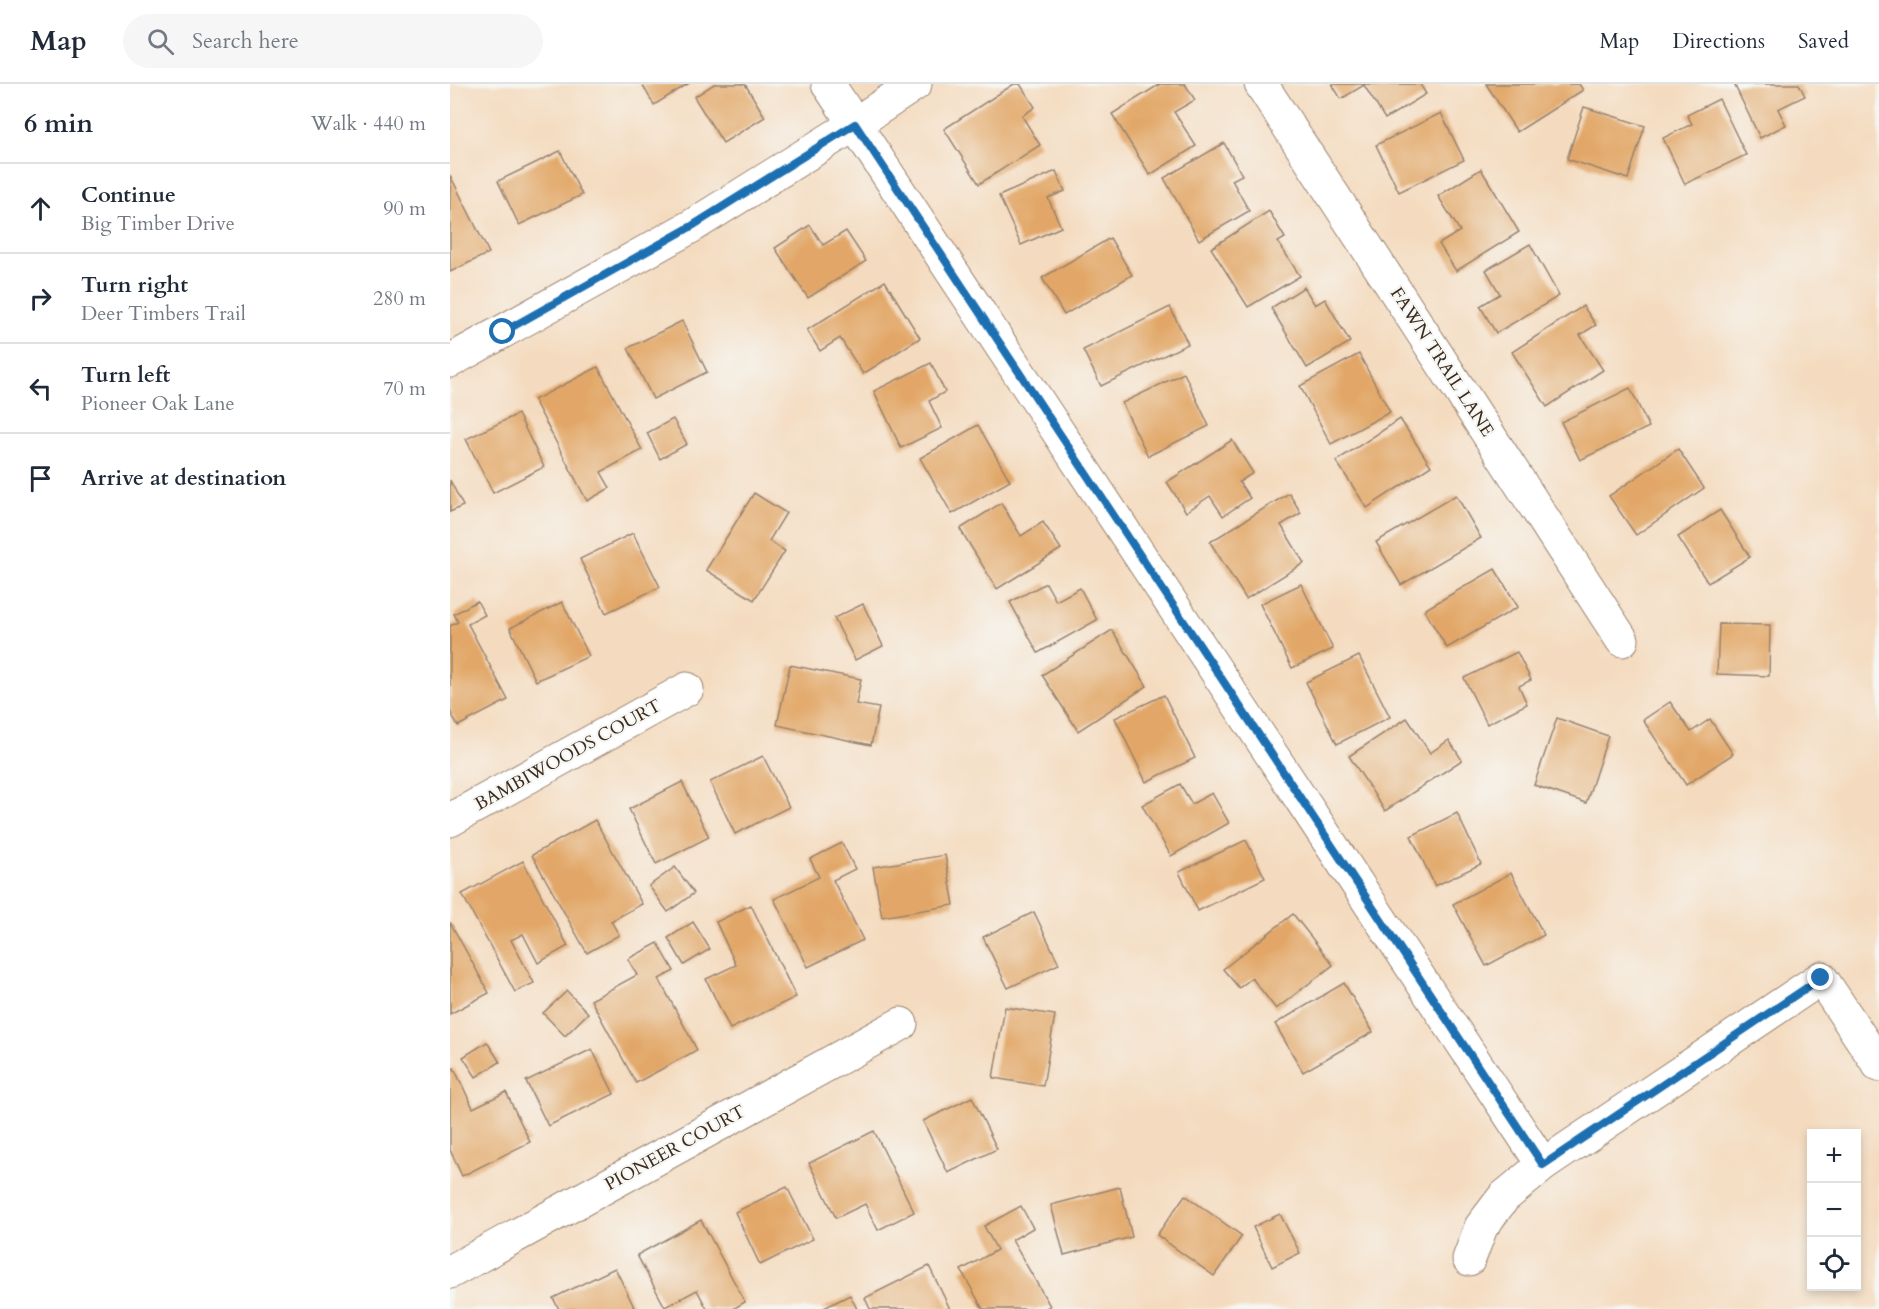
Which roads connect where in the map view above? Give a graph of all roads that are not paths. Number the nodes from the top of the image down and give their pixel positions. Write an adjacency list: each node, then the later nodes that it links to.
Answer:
1 (828, 84): 4 (street)
2 (915, 84): 4 (street)
3 (1261, 84): 6 (street, FAWN TRAIL LANE)
4 (855, 124): 5 (street); 11 (street)
5 (450, 361)
6 (1622, 640)
7 (687, 689): 8 (street, BAMBIWOODS COURT)
8 (450, 820)
9 (901, 1024): 13 (street, PIONEER COURT)
10 (1879, 1065): 11 (street)
11 (1543, 1165): 12 (street)
12 (1469, 1259)
13 (450, 1272)

